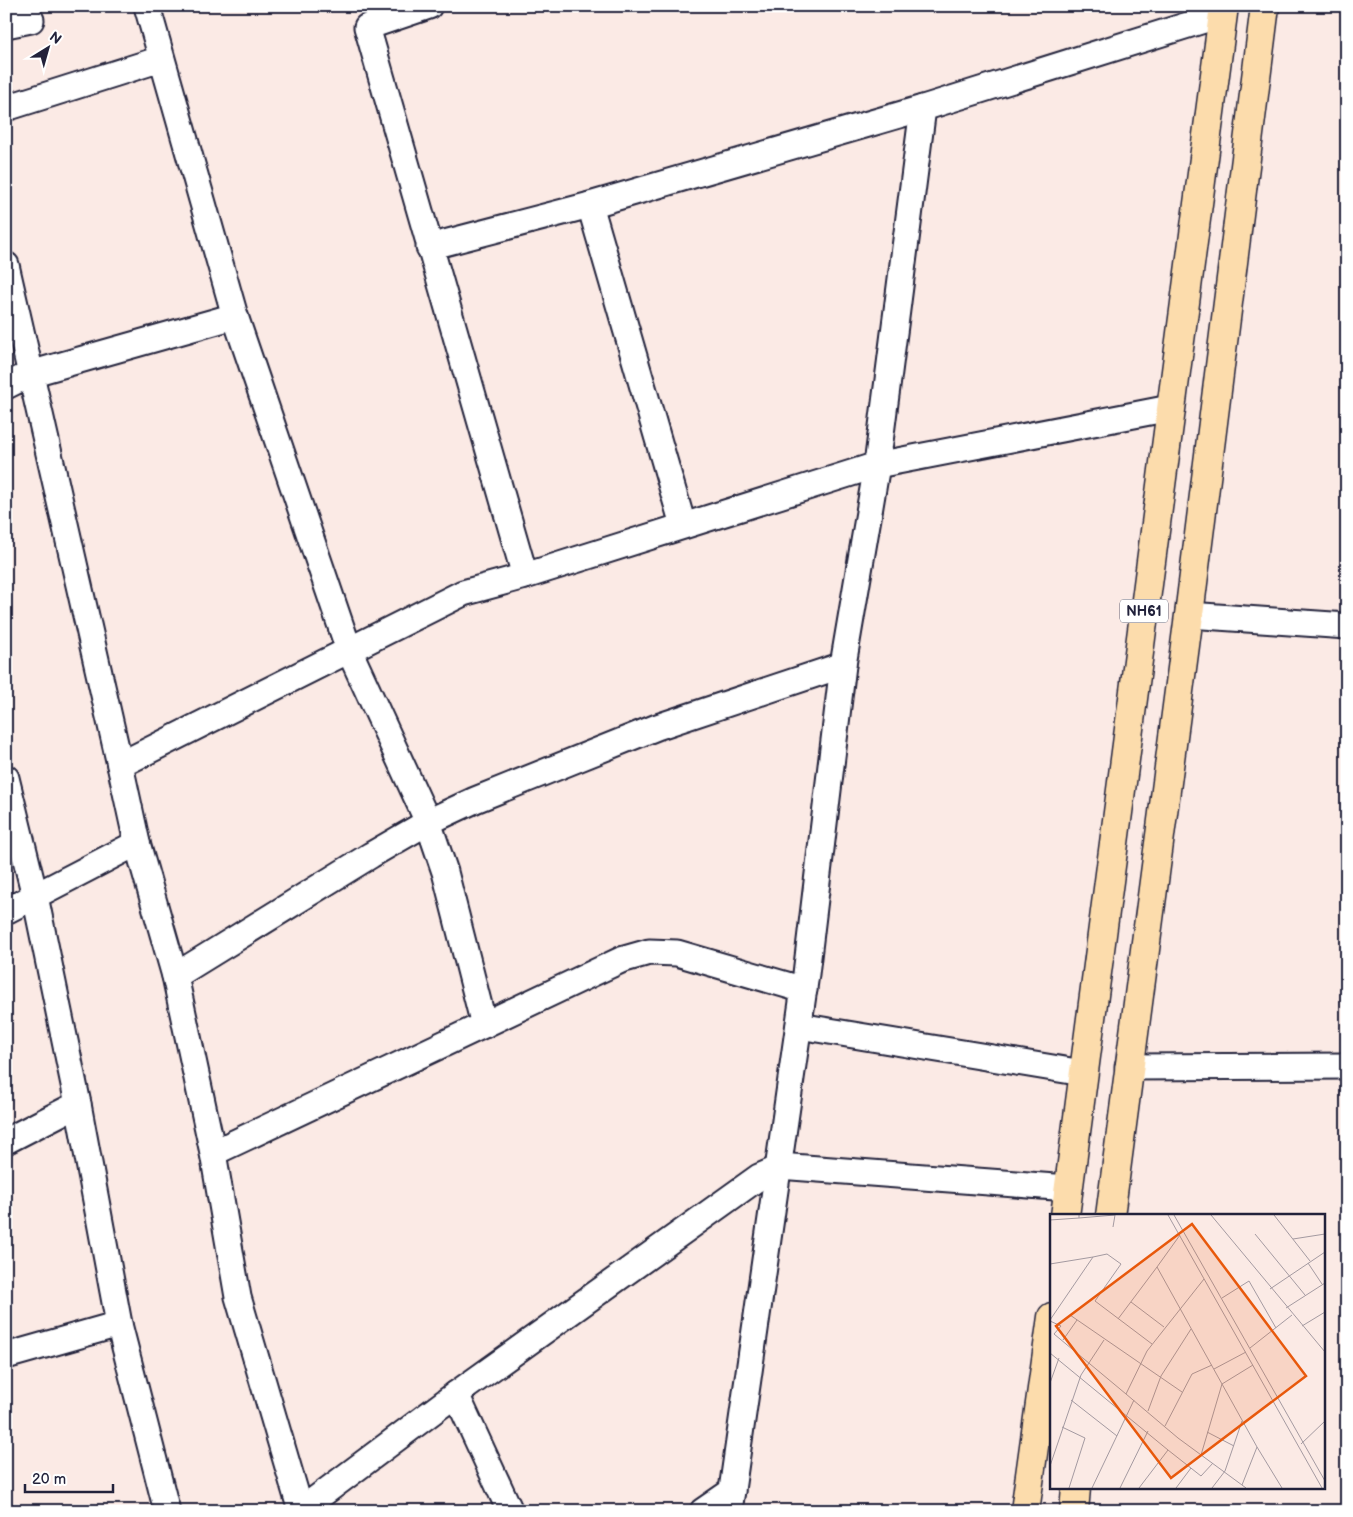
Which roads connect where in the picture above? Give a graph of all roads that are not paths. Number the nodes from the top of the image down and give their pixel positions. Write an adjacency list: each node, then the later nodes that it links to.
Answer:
1 (24, 6): 6 (street)
2 (147, 6): 7 (street)
3 (429, 6): 11 (street)
4 (1264, 6): 20 (highway, NH61)
5 (1223, 10): 9 (street); 16 (highway, NH61)
6 (6, 26)
7 (161, 59): 8 (street); 13 (street)
8 (6, 108)
9 (923, 108): 10 (street); 17 (street)
10 (590, 205): 11 (street); 18 (street)
11 (429, 247): 19 (street)
12 (6, 266): 14 (street)
13 (235, 316): 14 (street); 22 (street)
14 (30, 374): 15 (street); 24 (street)
15 (6, 386)
16 (1170, 408): 17 (street); 36 (highway, NH61)
17 (876, 464): 18 (street); 23 (street)
18 (683, 525): 19 (street)
19 (525, 576): 22 (street)
20 (1189, 615): 21 (street); 35 (highway, NH61)
21 (1347, 626)
22 (349, 650): 24 (street); 26 (street)
23 (843, 664): 26 (street); 31 (street)
24 (120, 765): 27 (street)
25 (6, 778): 28 (street)
26 (428, 822): 30 (street); 32 (street)
27 (137, 843): 28 (street); 30 (street)
28 (35, 896): 29 (street); 38 (street)
29 (6, 911)
30 (175, 976): 41 (street)
31 (804, 990): 32 (street); 33 (street)
32 (484, 1024): 41 (street)
33 (799, 1026): 36 (street); 42 (street)
34 (1347, 1066): 35 (street)
35 (1128, 1067): 39 (highway, NH61)
36 (1083, 1073): 37 (highway, NH61)
37 (1081, 1101): 39 (highway); 43 (highway, NH61)
38 (78, 1104): 40 (street); 46 (street)
39 (1123, 1107): 45 (highway, NH61)
40 (6, 1141)
41 (213, 1153): 53 (street)
42 (778, 1166): 43 (street); 49 (street); 51 (street)
43 (1068, 1188): 44 (highway, NH61)
44 (1065, 1214)
45 (1110, 1214)
46 (119, 1324): 48 (street); 52 (street)
47 (1050, 1330): 56 (highway)
48 (6, 1356)
49 (456, 1394): 53 (street); 54 (street)
50 (1076, 1490): 57 (highway)
51 (730, 1501): 55 (street)
52 (167, 1511)
53 (301, 1511)
54 (510, 1511)
55 (704, 1511)
56 (1025, 1511)
57 (1074, 1511)

